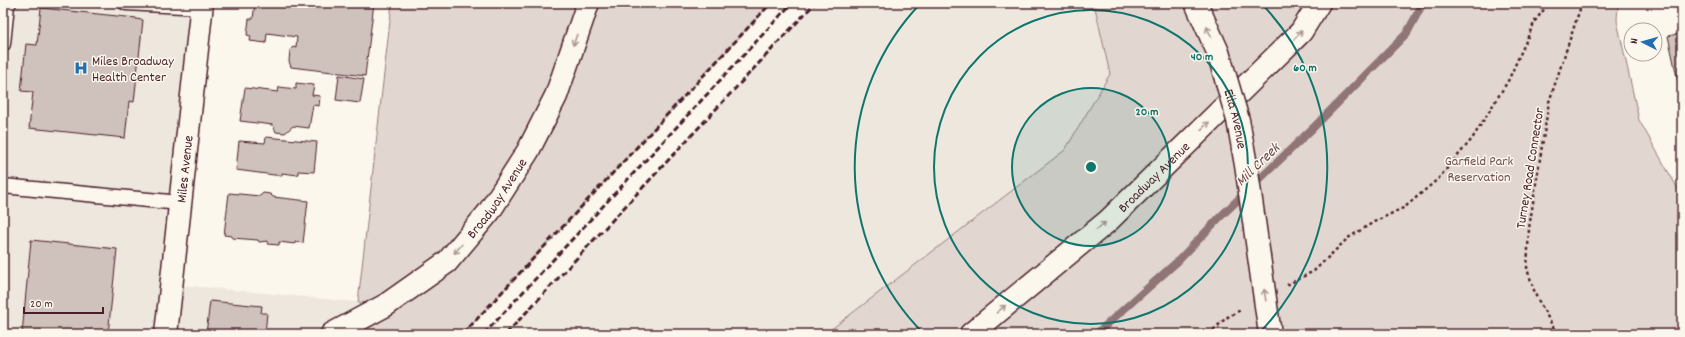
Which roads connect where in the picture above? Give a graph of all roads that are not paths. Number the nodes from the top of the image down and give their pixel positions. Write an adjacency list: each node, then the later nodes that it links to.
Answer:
1 (9, 3): 7 (lane)
2 (126, 3): 6 (lane)
3 (588, 3): 12 (main road, Broadway Avenue, one-way to 12)
4 (1196, 3): 14 (main road, Ella Avenue, one-way to 4, bridge)
5 (1319, 3): 13 (main road, Broadway Avenue, one-way to 5)
6 (202, 5): 10 (main road, Miles Avenue)
7 (4, 25): 8 (lane)
8 (3, 44)
9 (3, 186): 10 (lane)
10 (180, 203): 11 (main road, Miles Avenue)
11 (166, 334)
12 (332, 334)
13 (971, 334)
14 (1270, 334)

